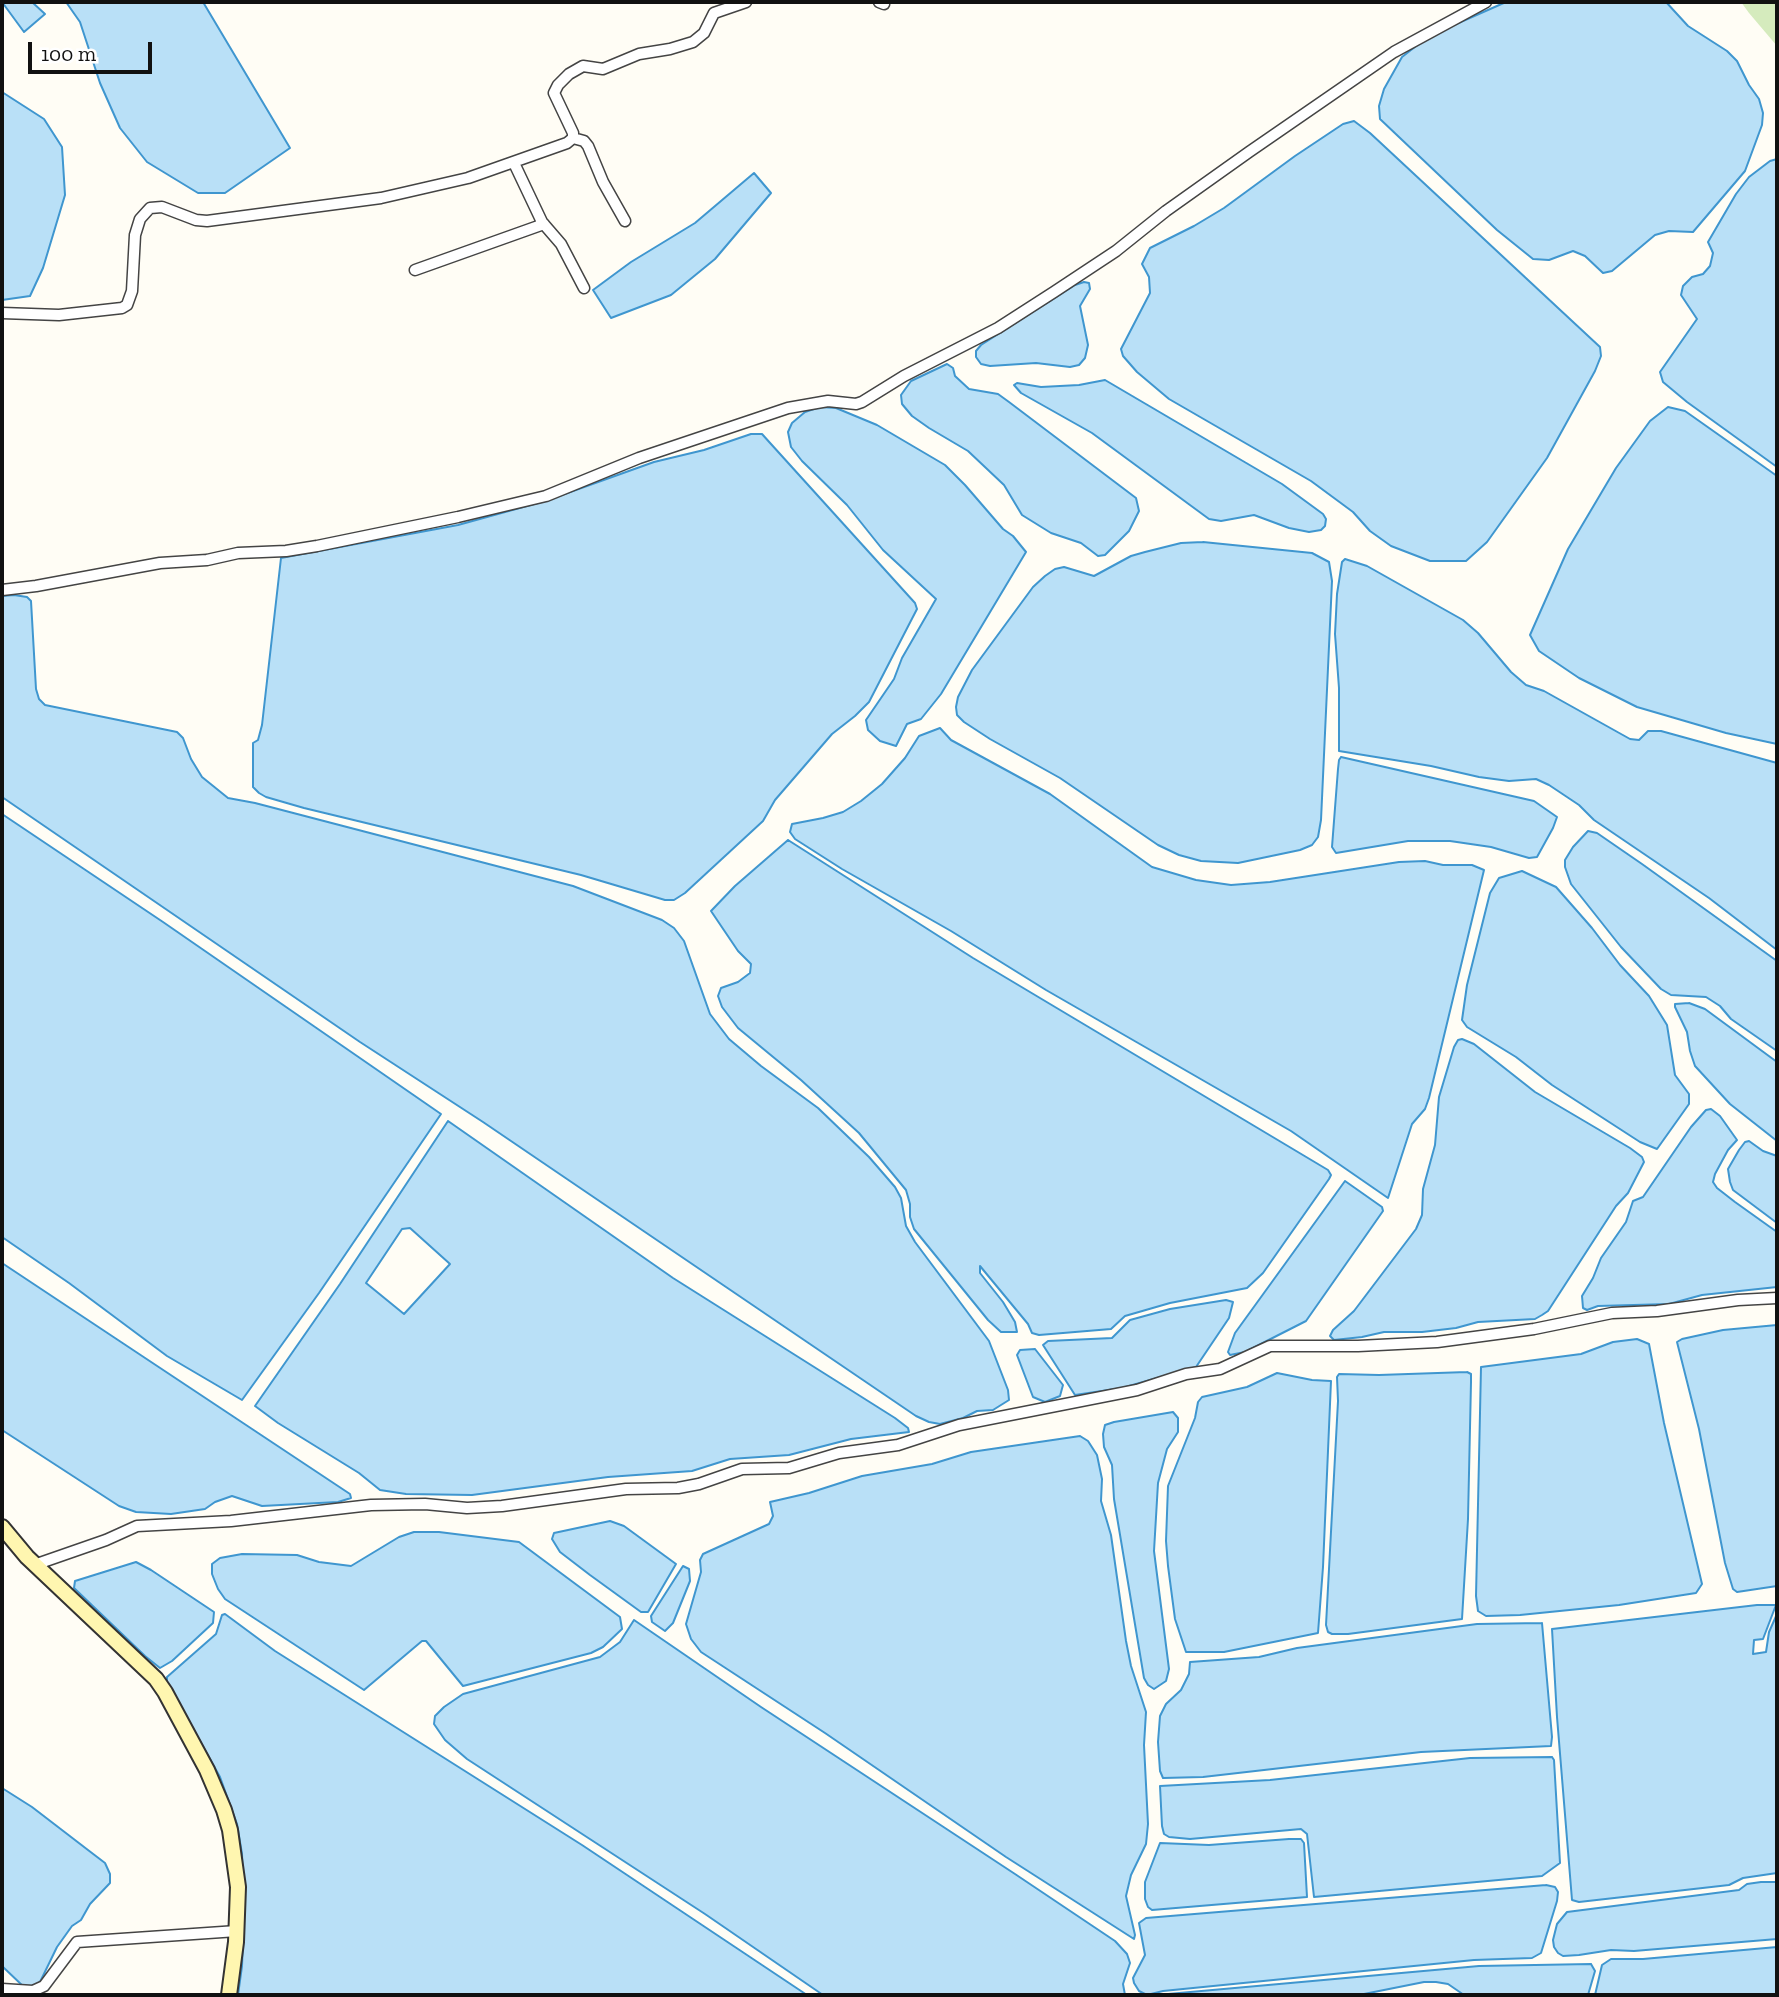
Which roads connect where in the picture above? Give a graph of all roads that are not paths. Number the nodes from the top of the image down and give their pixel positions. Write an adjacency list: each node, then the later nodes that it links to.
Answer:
1 (746, 2): 3 (street)
2 (1486, 2): 10 (street)
3 (573, 138): 4 (street); 5 (street)
4 (514, 163): 6 (street); 9 (street)
5 (625, 221)
6 (544, 224): 7 (street); 8 (street)
7 (415, 270)
8 (584, 288)
9 (2, 313)
10 (2, 590)
11 (1777, 1298): 13 (street)
12 (2, 1527): 13 (street)
13 (37, 1564): 14 (street)
14 (237, 1931): 16 (street); 17 (street)
15 (2, 1989): 16 (street)
16 (43, 1991)
17 (229, 1995)

